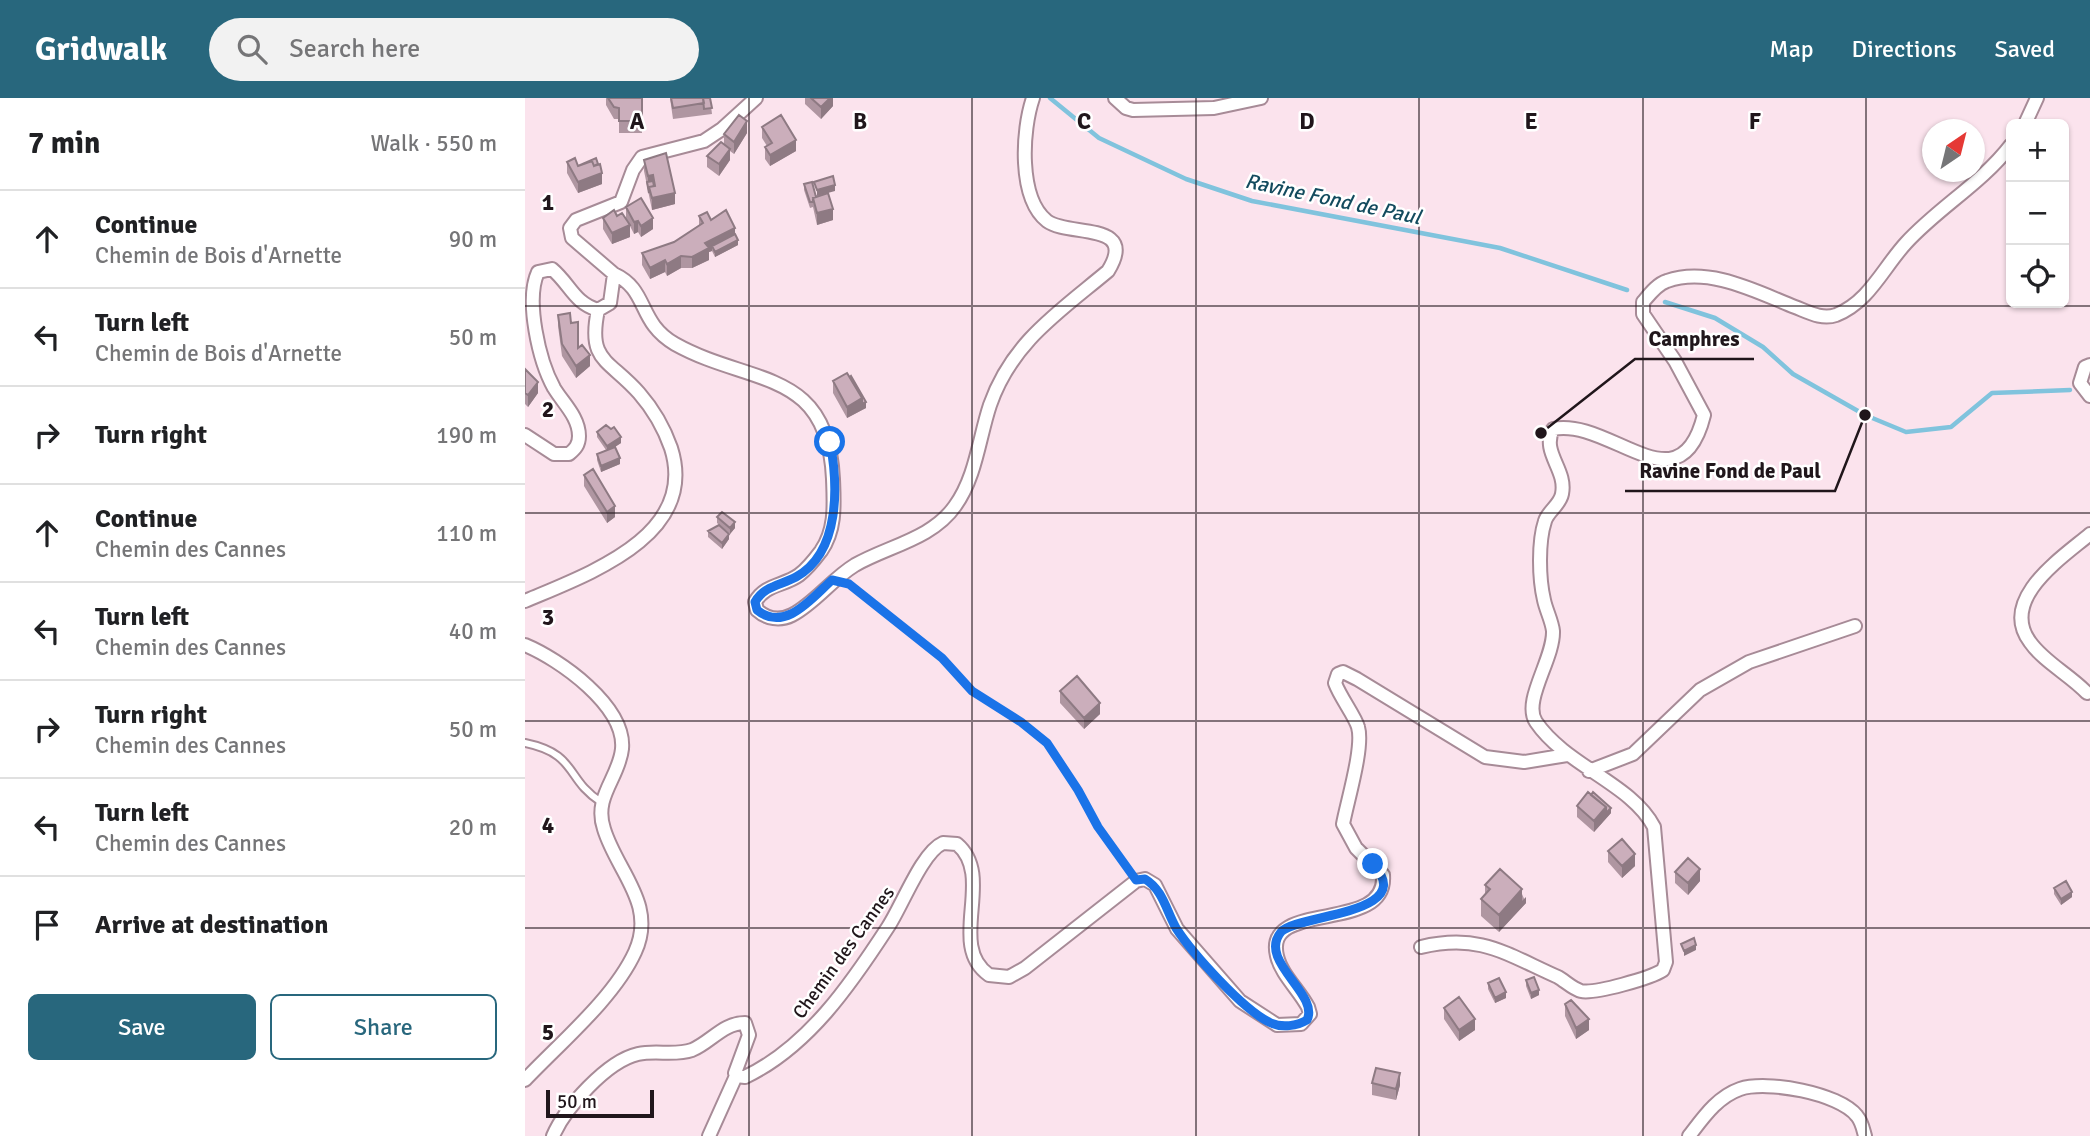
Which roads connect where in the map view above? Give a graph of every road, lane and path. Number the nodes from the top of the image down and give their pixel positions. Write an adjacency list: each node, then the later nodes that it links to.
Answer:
1 (756, 98): 8 (street)
2 (1033, 98): 14 (street)
3 (1115, 98): 4 (street)
4 (1261, 98)
5 (2037, 98): 6 (street)
6 (2027, 119)
7 (2006, 151): 20 (street)
8 (614, 274): 9 (street); 14 (street)
9 (598, 310): 12 (street); 15 (street)
10 (2090, 365): 11 (street)
11 (2090, 396)
12 (525, 435)
13 (2090, 534): 18 (street)
14 (832, 580): 23 (path)
15 (525, 601)
16 (1855, 626): 21 (street)
17 (525, 645): 22 (street)
18 (2087, 693)
19 (525, 743): 22 (lane)
20 (1567, 755): 21 (street); 23 (street)
21 (1589, 771): 24 (street)
22 (601, 802): 26 (street)
23 (1136, 880): 25 (street, Chemin des Cannes)
24 (1421, 947)
25 (736, 1076): 27 (street); 28 (street)
26 (525, 1080)
27 (554, 1136)
28 (709, 1136)
29 (1689, 1136): 30 (street)
30 (1865, 1136)

